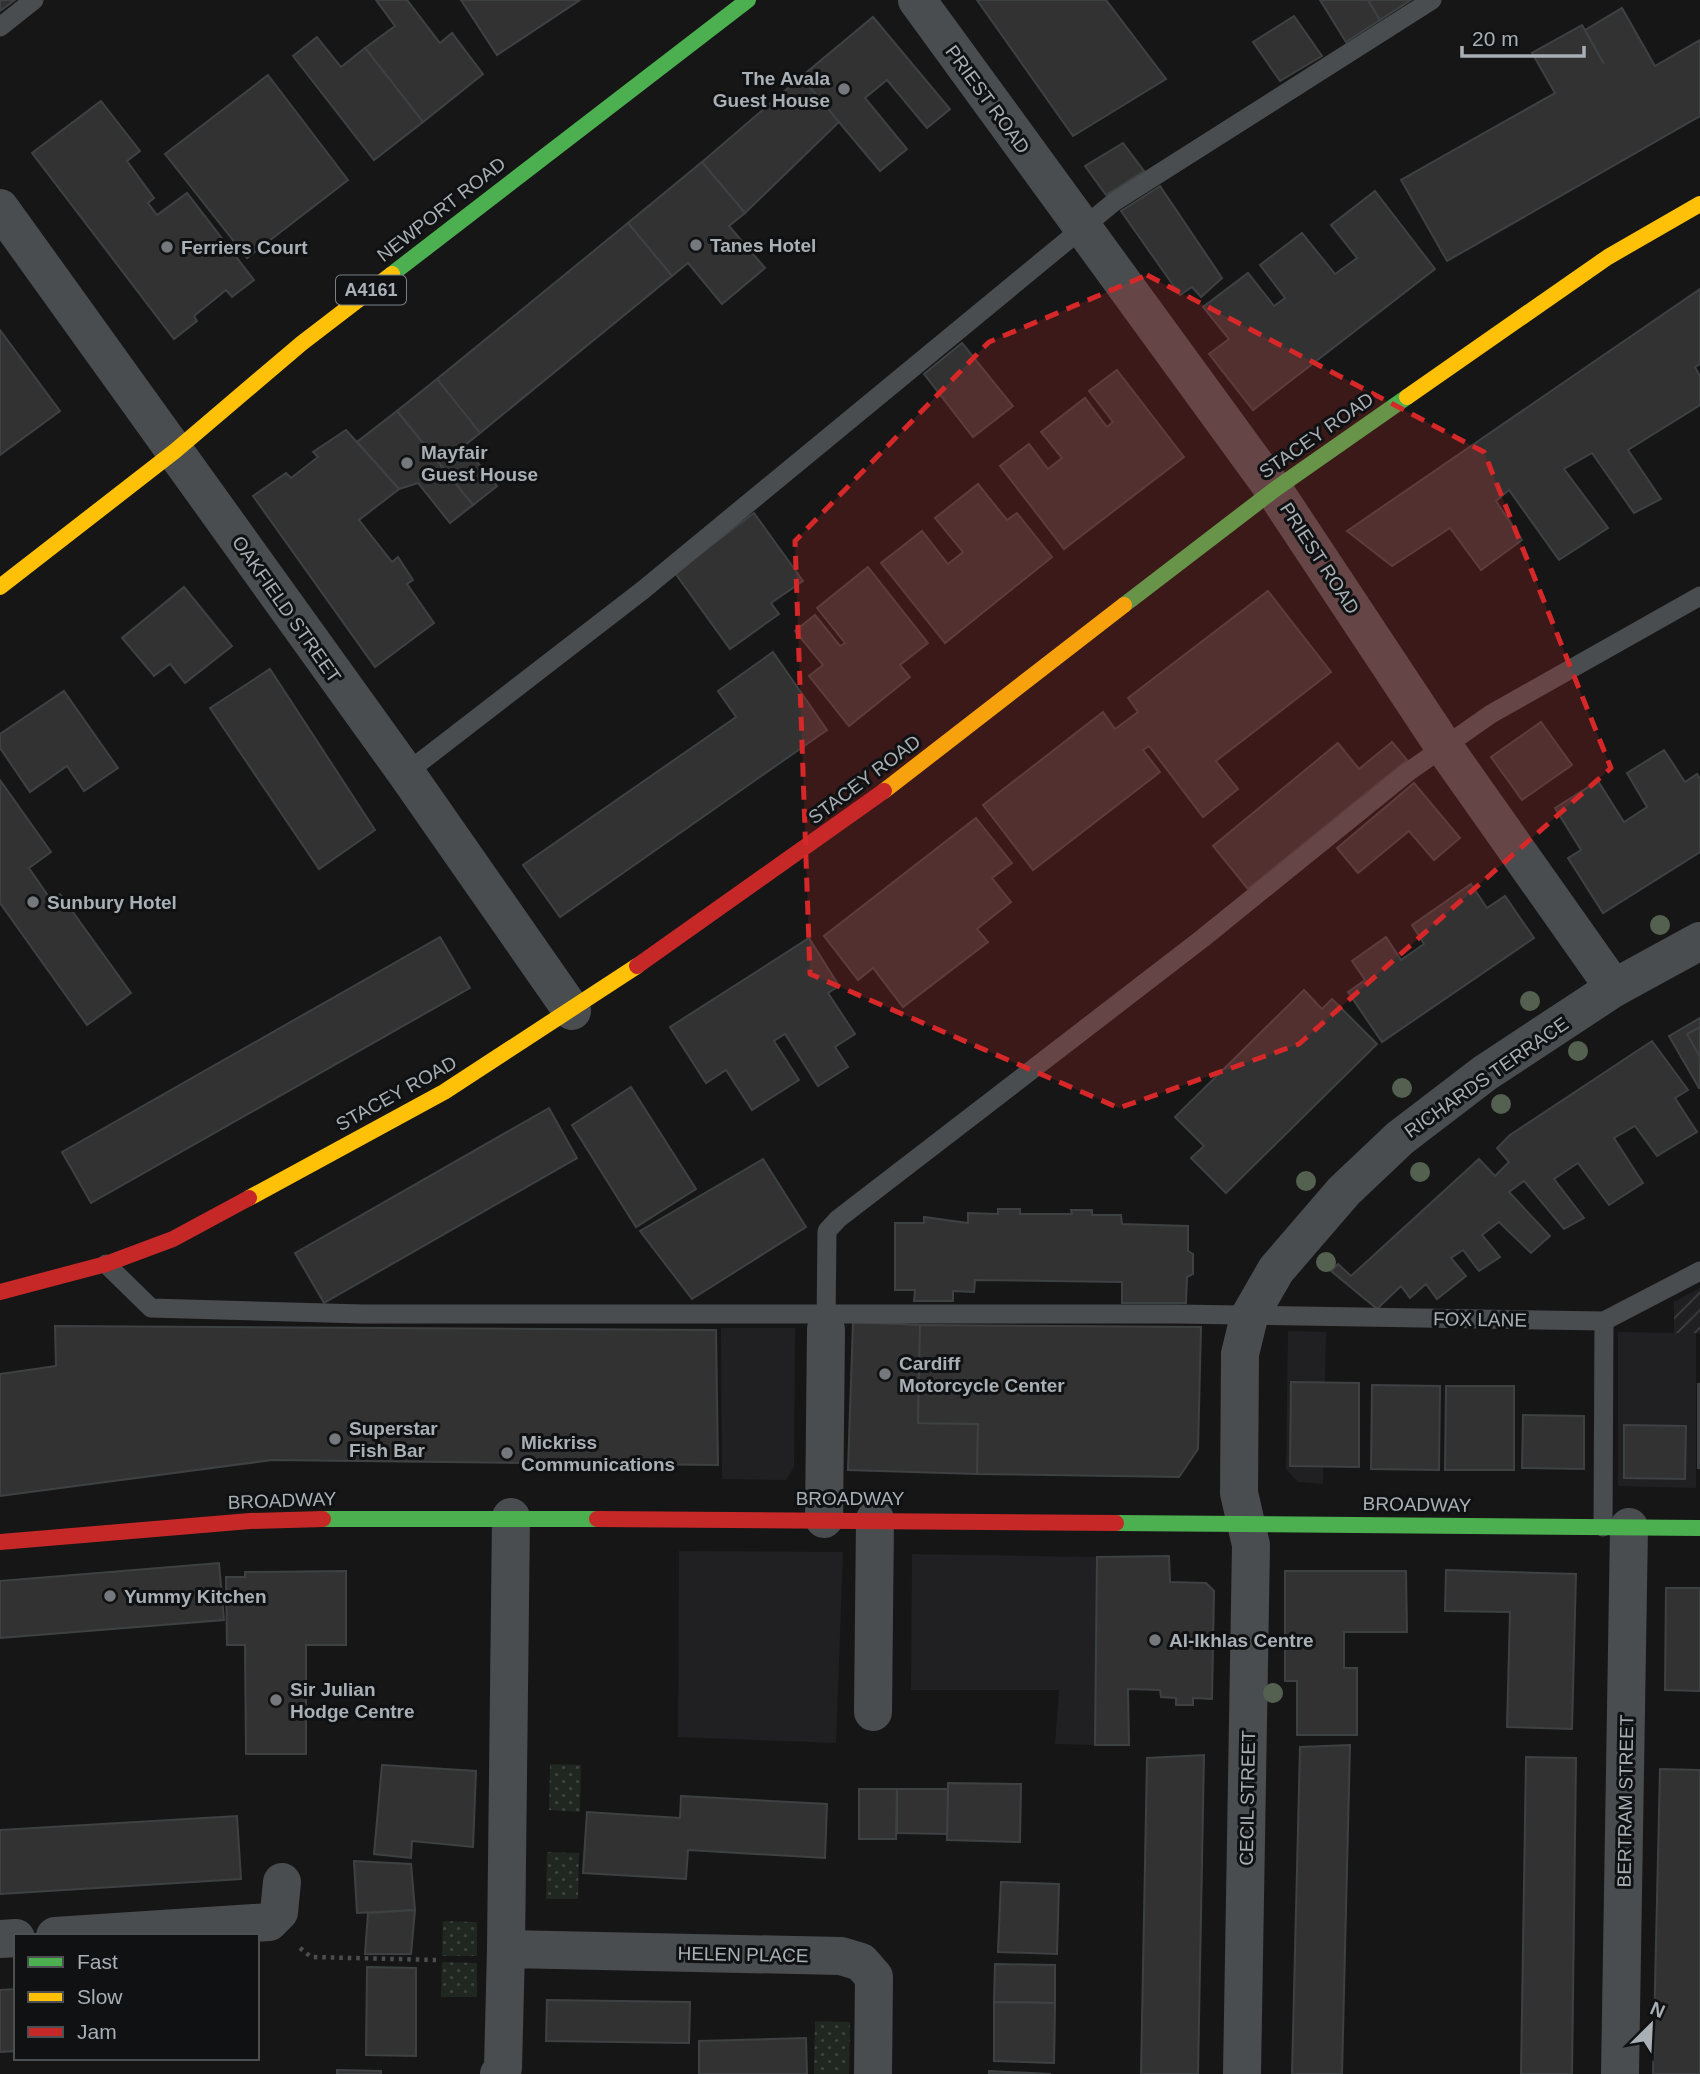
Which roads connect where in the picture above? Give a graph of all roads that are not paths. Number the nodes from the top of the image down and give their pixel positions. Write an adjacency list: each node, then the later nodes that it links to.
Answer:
1 (34, 0): 5 (lane)
2 (748, 0): 9 (main road, NEWPORT ROAD / A4161)
3 (917, 0): 8 (street, PRIEST ROAD)
4 (1432, 0): 8 (lane)
5 (0, 27)
6 (1700, 204): 10 (main road, STACEY ROAD)
7 (0, 208): 9 (street, OAKFIELD STREET)
8 (1082, 230): 10 (street, PRIEST ROAD); 14 (lane)
9 (175, 451): 11 (main road, NEWPORT ROAD / A4161); 14 (street, OAKFIELD STREET)
10 (1274, 490): 13 (street, PRIEST ROAD); 17 (main road, STACEY ROAD)
11 (0, 587)
12 (1700, 596): 13 (lane)
13 (1444, 747): 16 (street, PRIEST ROAD); 22 (lane)
14 (406, 773): 17 (street, OAKFIELD STREET)
15 (1700, 941): 16 (street, RICHARDS TERRACE)
16 (1614, 988): 21 (street, RICHARDS TERRACE)
17 (572, 1011): 18 (main road, STACEY ROAD)
18 (106, 1264): 20 (main road, STACEY ROAD); 22 (lane, FOX LANE)
19 (1700, 1271): 23 (lane, FOX LANE)
20 (0, 1292)
21 (1249, 1317): 22 (lane, FOX LANE); 23 (lane, FOX LANE); 27 (street, RICHARDS TERRACE)
22 (826, 1321): 25 (street)
23 (1604, 1321): 28 (lane)
24 (511, 1517): 25 (main road, BROADWAY); 30 (main road, BROADWAY); 34 (street)
25 (824, 1519): 26 (main road, BROADWAY)
26 (876, 1519): 27 (main road, BROADWAY); 31 (street)
27 (1245, 1523): 28 (main road, BROADWAY); 37 (street, CECIL STREET)
28 (1616, 1527): 29 (main road, BROADWAY); 38 (street, BERTRAM STREET)
29 (1700, 1528)
30 (0, 1542)
31 (873, 1712)
32 (282, 1882): 33 (street)
33 (86, 1934)
34 (506, 1949): 35 (street); 36 (street, HELEN PLACE)
35 (499, 2074)
36 (873, 2074)
37 (1242, 2074)
38 (1620, 2074)

